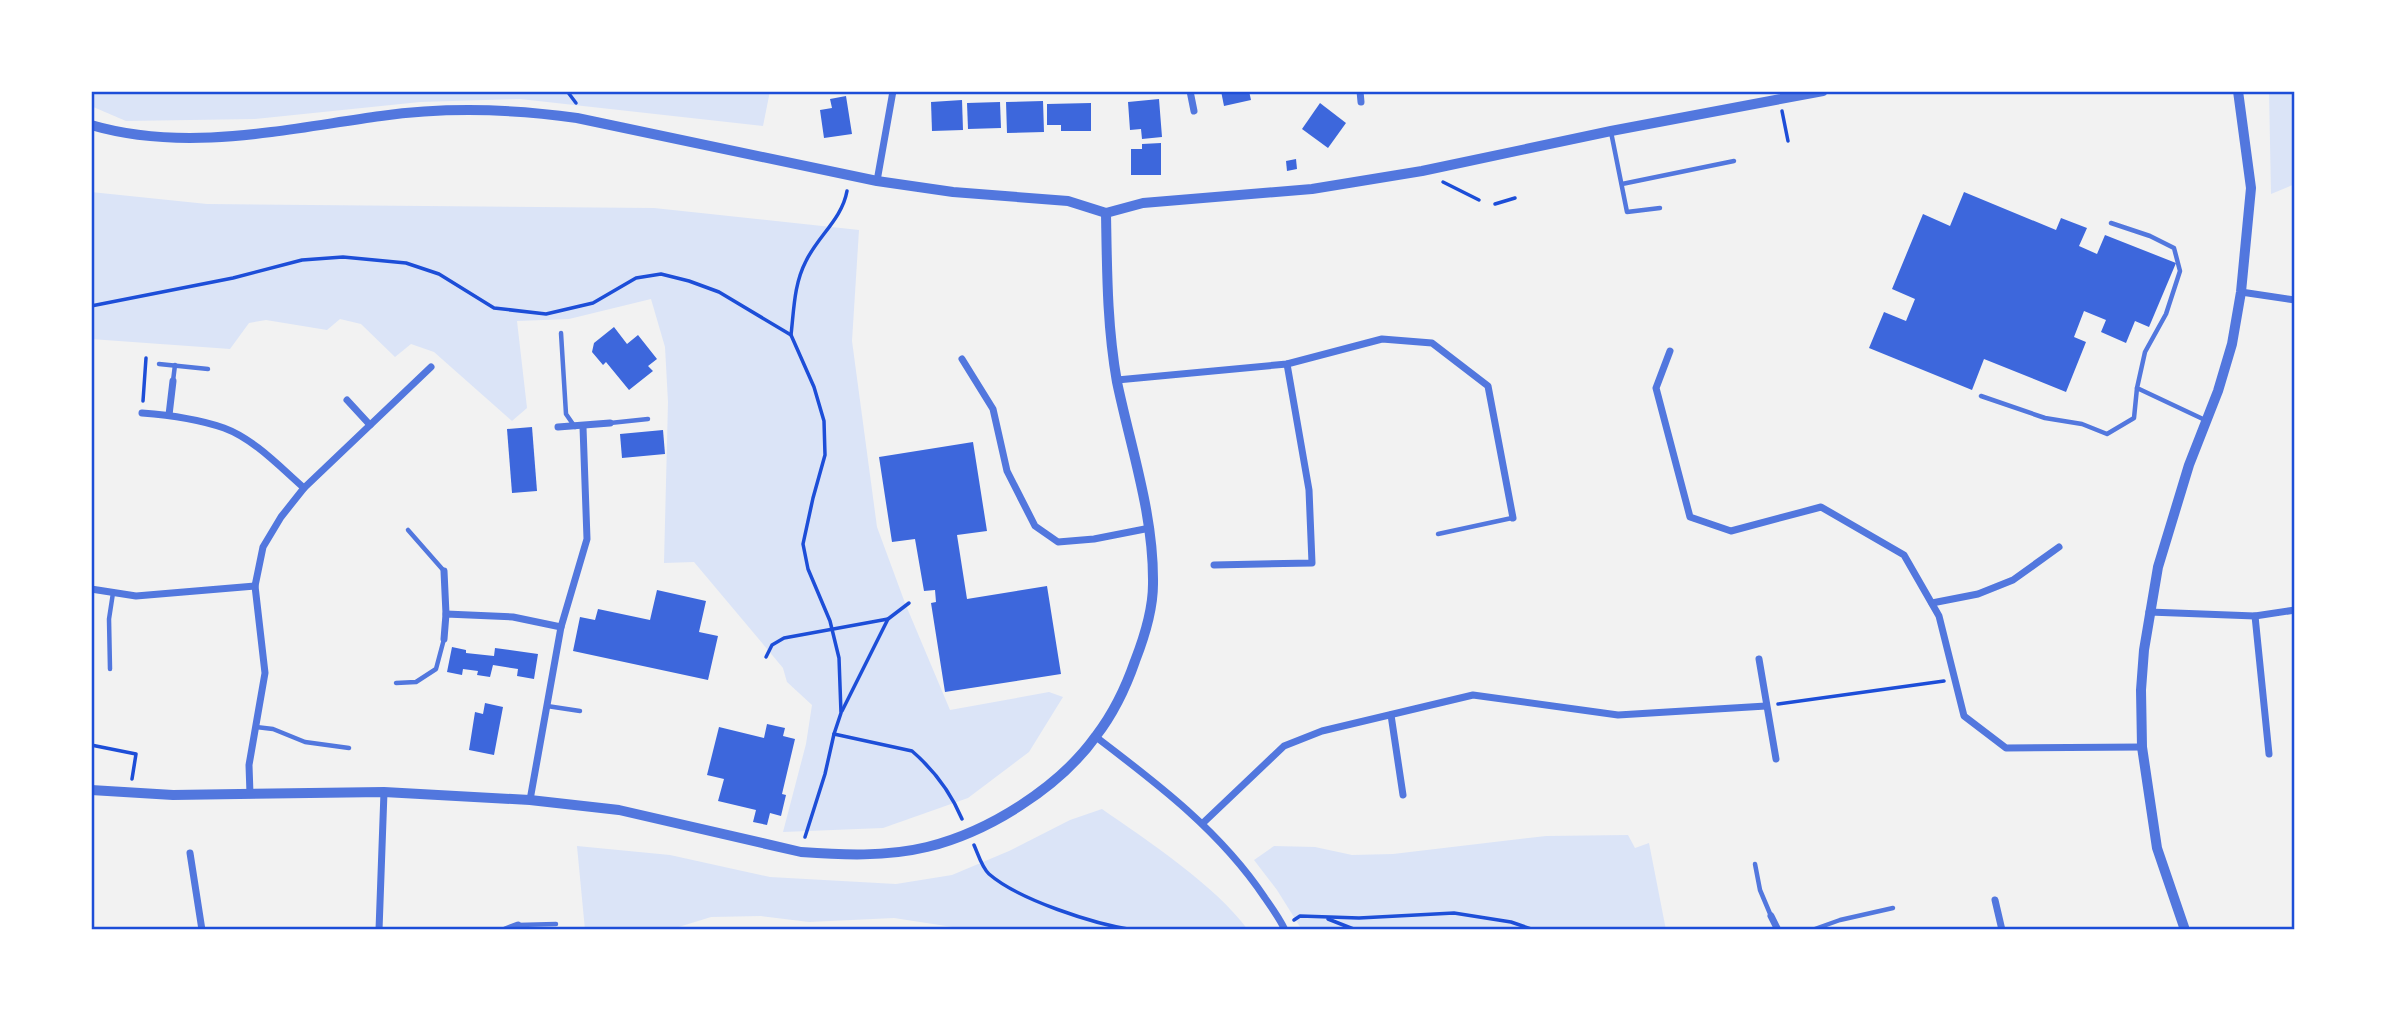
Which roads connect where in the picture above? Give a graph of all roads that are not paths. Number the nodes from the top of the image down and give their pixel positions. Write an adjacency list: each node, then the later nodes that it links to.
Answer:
1 (892, 91): 11 (street)
2 (1189, 91): 7 (street)
3 (1360, 91): 6 (street)
4 (1823, 91): 9 (street)
5 (2238, 91): 16 (street)
6 (1361, 102)
7 (1194, 111)
8 (91, 125): 11 (street)
9 (1611, 131): 12 (lane); 14 (street)
10 (1734, 162): 12 (lane)
11 (877, 181): 14 (street)
12 (1622, 184): 13 (lane)
13 (1660, 208)
14 (1106, 213): 26 (street)
15 (2111, 223): 28 (lane)
16 (2241, 292): 17 (street); 34 (street)
17 (2295, 300)
18 (561, 333): 38 (lane)
19 (1670, 351): 50 (street)
20 (962, 359): 41 (street)
21 (159, 364): 23 (lane)
22 (1287, 364): 26 (street); 40 (street); 45 (street)
23 (175, 365): 25 (lane); 27 (lane)
24 (431, 367): 36 (street)
25 (208, 369)
26 (1117, 380): 41 (street)
27 (173, 381): 32 (street)
28 (2137, 388): 29 (lane); 34 (lane)
29 (1981, 396)
30 (347, 400): 36 (street)
31 (142, 413): 32 (street)
32 (169, 415): 39 (street)
33 (648, 419): 35 (lane)
34 (2206, 420): 52 (street)
35 (610, 423): 38 (street)
36 (370, 425): 39 (street)
37 (558, 427): 38 (street)
38 (579, 427): 55 (street)
39 (304, 488): 47 (street)
40 (1513, 518): 43 (lane)
41 (1150, 528): 65 (street)
42 (408, 530): 46 (lane)
43 (1438, 534)
44 (2059, 547): 50 (street)
45 (1214, 565)
46 (444, 571): 53 (street)
47 (256, 586): 49 (street); 64 (street)
48 (91, 589): 49 (street)
49 (113, 592): 58 (lane)
50 (1932, 604): 66 (street)
51 (2295, 610): 54 (street)
52 (2150, 612): 54 (street); 66 (street)
53 (446, 614): 55 (street); 56 (street)
54 (2255, 616): 68 (street)
55 (561, 627): 60 (street)
56 (444, 639): 59 (lane)
57 (1759, 659): 61 (street)
58 (110, 669)
59 (396, 683)
60 (546, 705): 62 (lane); 74 (street)
61 (1766, 706): 63 (street); 69 (street)
62 (580, 711)
63 (1391, 715): 73 (street); 75 (street)
64 (255, 727): 67 (lane); 72 (street)
65 (1096, 737): 74 (street); 75 (street)
66 (2142, 747): 90 (street)
67 (349, 748)
68 (2269, 754)
69 (1776, 759)
70 (91, 790): 72 (street)
71 (384, 792): 72 (street); 74 (street); 84 (street)
72 (250, 794)
73 (1403, 795)
74 (530, 800)
75 (1203, 823): 86 (street)
76 (190, 853): 83 (street)
77 (1755, 864): 80 (lane)
78 (1995, 900): 89 (street)
79 (1893, 908): 88 (lane)
80 (1771, 916): 87 (street)
81 (556, 924): 82 (lane)
82 (518, 925): 85 (street)
83 (202, 930)
84 (379, 930)
85 (505, 930)
86 (1285, 930)
87 (1778, 930)
88 (1812, 930)
89 (2003, 930)
90 (2185, 930)

